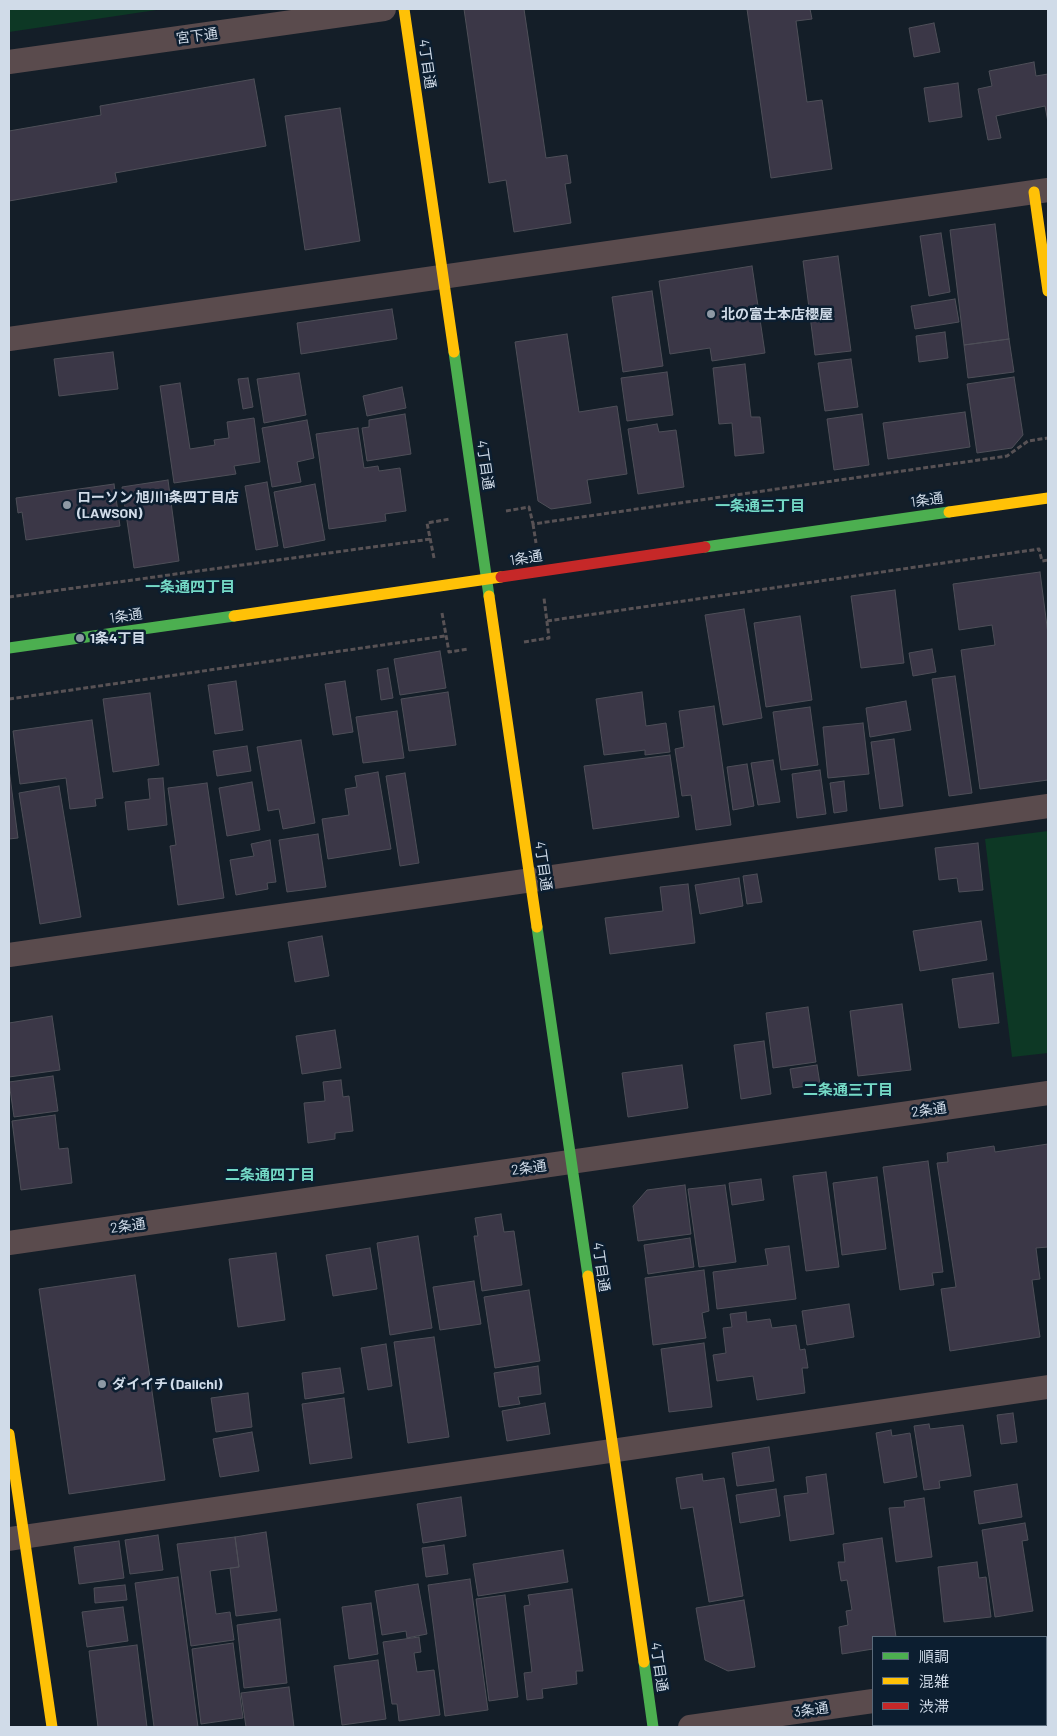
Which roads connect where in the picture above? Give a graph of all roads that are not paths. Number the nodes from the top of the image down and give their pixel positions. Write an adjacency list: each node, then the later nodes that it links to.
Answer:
1 (384, 9): 3 (street, 宮下通)
2 (404, 9): 5 (street, 4丁目通)
3 (9, 62)
4 (1041, 191): 5 (street); 6 (street)
5 (443, 277): 7 (street); 9 (street, 4丁目通)
6 (1048, 291)
7 (9, 339)
8 (1048, 498): 9 (street, 1条通)
9 (487, 579): 10 (street, 1条通); 12 (street, 4丁目通)
10 (9, 648)
11 (1048, 806): 12 (street)
12 (530, 880): 13 (street); 15 (street, 4丁目通)
13 (9, 955)
14 (1048, 1093): 15 (street, 2条通)
15 (571, 1162): 16 (street, 2条通); 19 (street, 4丁目通)
16 (9, 1243)
17 (1048, 1387): 19 (street)
18 (9, 1434): 20 (street)
19 (613, 1450): 20 (street); 23 (street, 4丁目通)
20 (16, 1538): 22 (street)
21 (872, 1701): 24 (street, 3条通)
22 (52, 1727)
23 (653, 1727)
24 (690, 1727)

